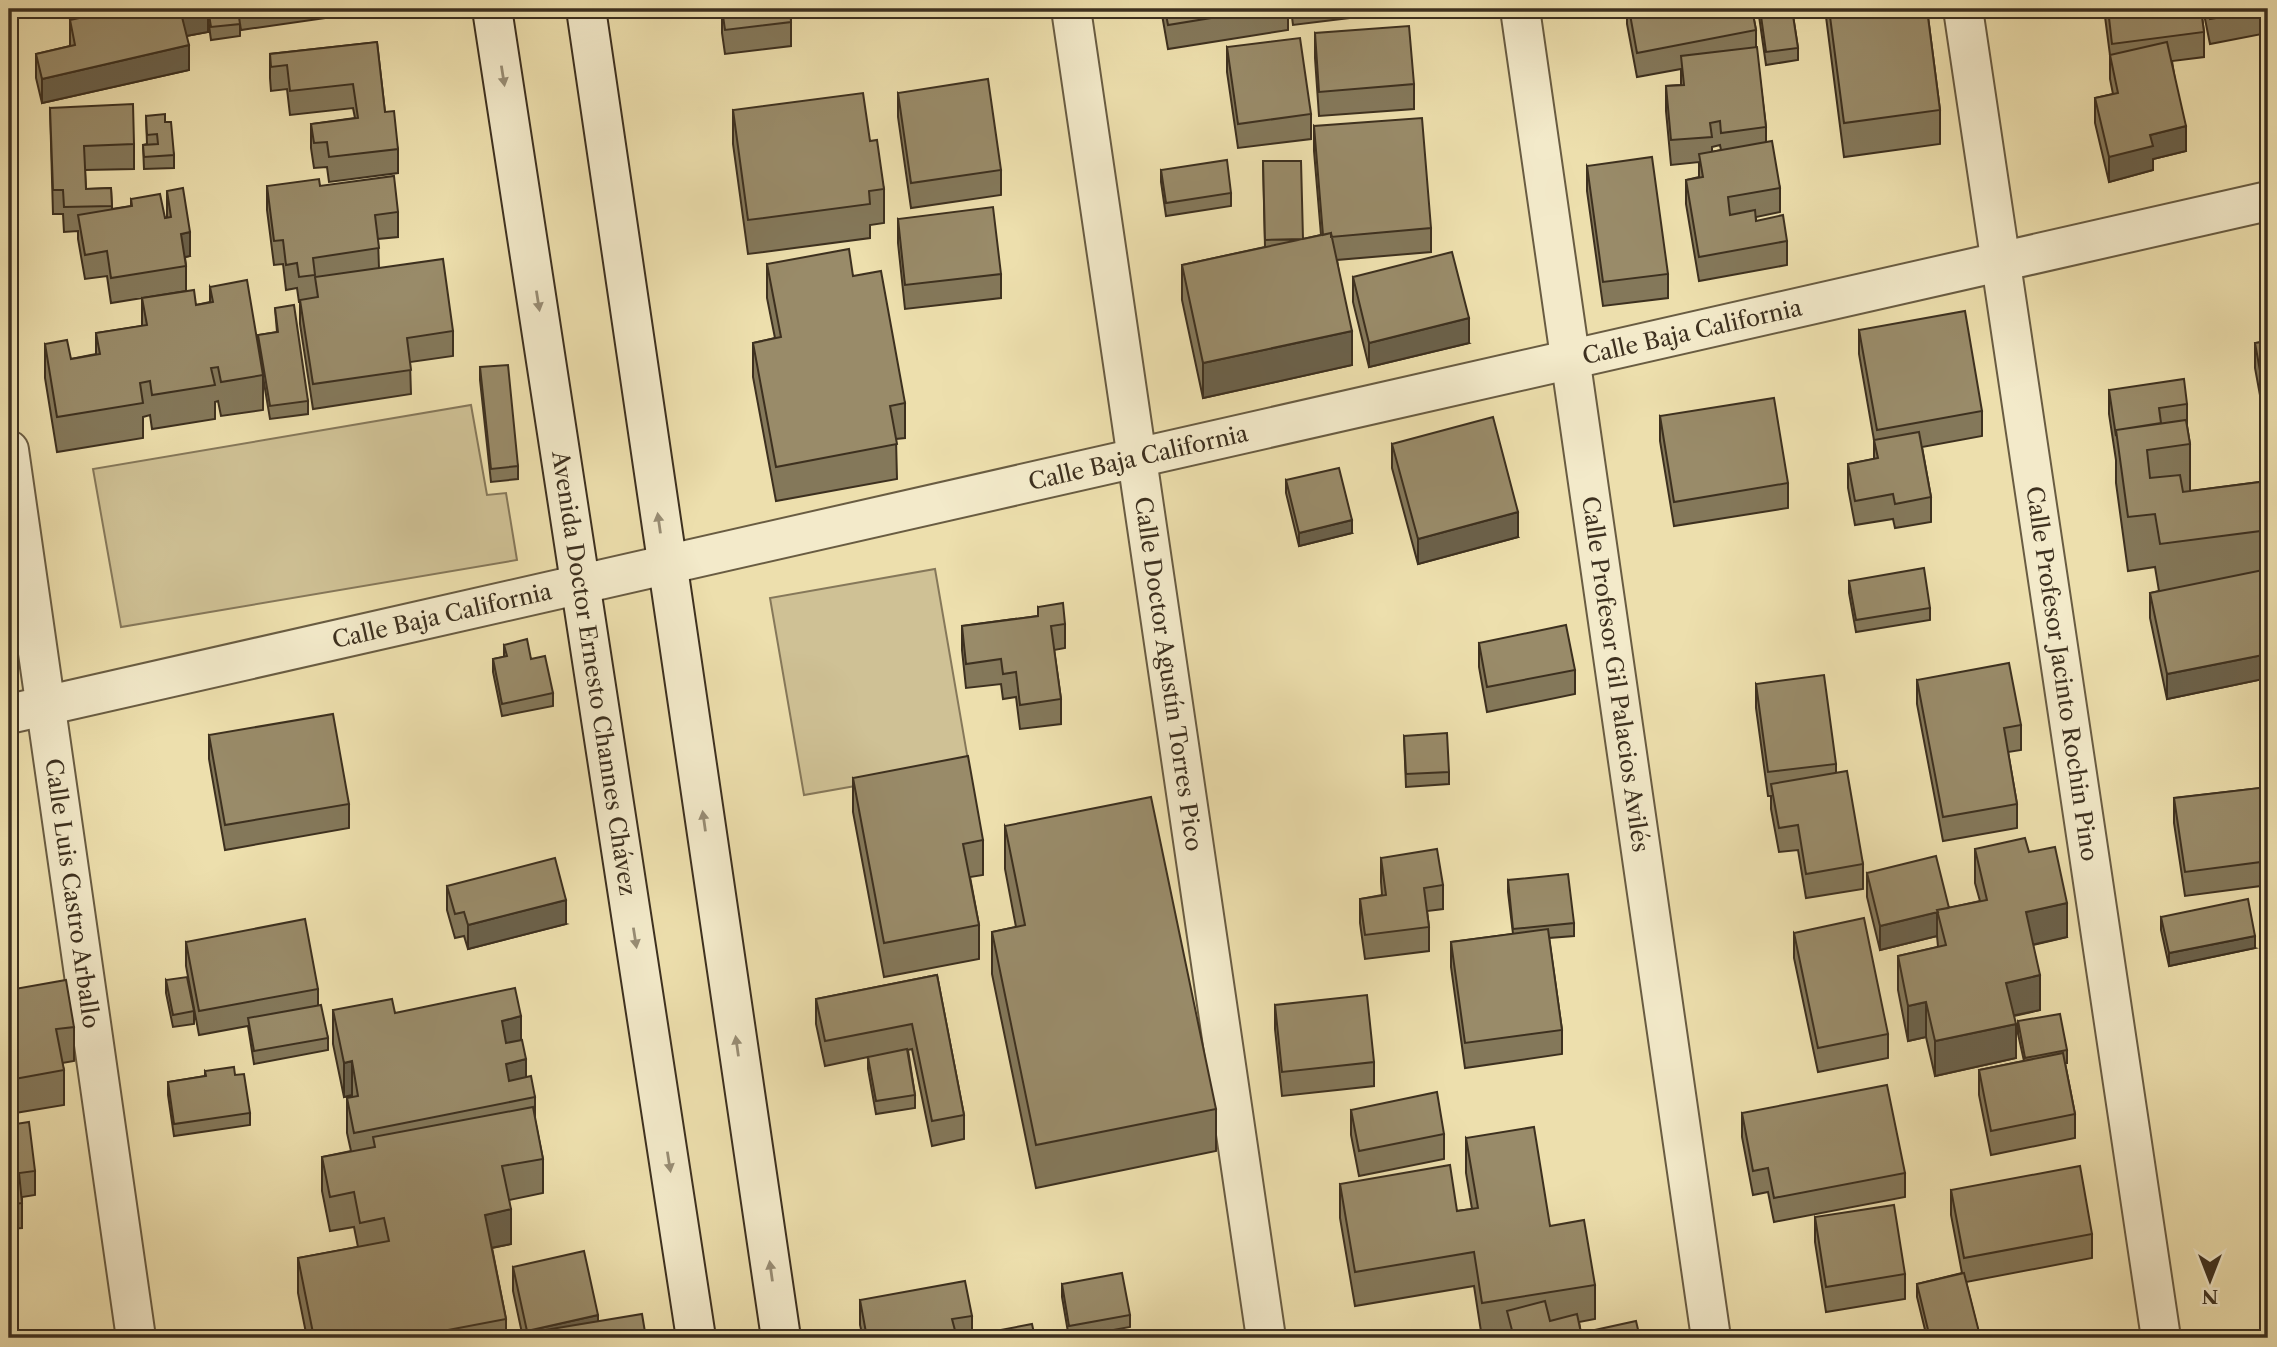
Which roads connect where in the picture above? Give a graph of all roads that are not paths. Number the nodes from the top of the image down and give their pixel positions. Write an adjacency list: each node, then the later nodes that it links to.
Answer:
1 (492, 9): 12 (street, Avenida Doctor Ernesto Channes Chávez, one-way to 12)
2 (586, 9): 11 (street, one-way to 2)
3 (1070, 9): 10 (street, Calle Doctor Agustín Torres Pico)
4 (1520, 9): 8 (street, Calle Profesor Gil Palacios Avilés)
5 (1963, 9): 7 (street, Calle Profesor Jacinto Rochin Pino)
6 (2268, 201): 7 (street, Calle Baja California)
7 (2002, 260): 8 (street, Calle Baja California); 20 (street, Calle Profesor Jacinto Rochin Pino)
8 (1571, 357): 10 (street, Calle Baja California); 19 (street, Calle Profesor Gil Palacios Avilés)
9 (9, 450): 13 (street, Calle Luis Castro Arballo)
10 (1134, 456): 11 (street, Calle Baja California); 18 (street, Calle Doctor Agustín Torres Pico)
11 (665, 564): 12 (street, Calle Baja California); 17 (street, one-way to 11)
12 (582, 583): 13 (street, Calle Baja California); 16 (street, Avenida Doctor Ernesto Channes Chávez, one-way to 16)
13 (47, 705): 14 (street, Calle Baja California); 15 (street, Calle Luis Castro Arballo)
14 (9, 714)
15 (136, 1338)
16 (696, 1338)
17 (781, 1338)
18 (1266, 1338)
19 (1711, 1338)
20 (2161, 1338)

